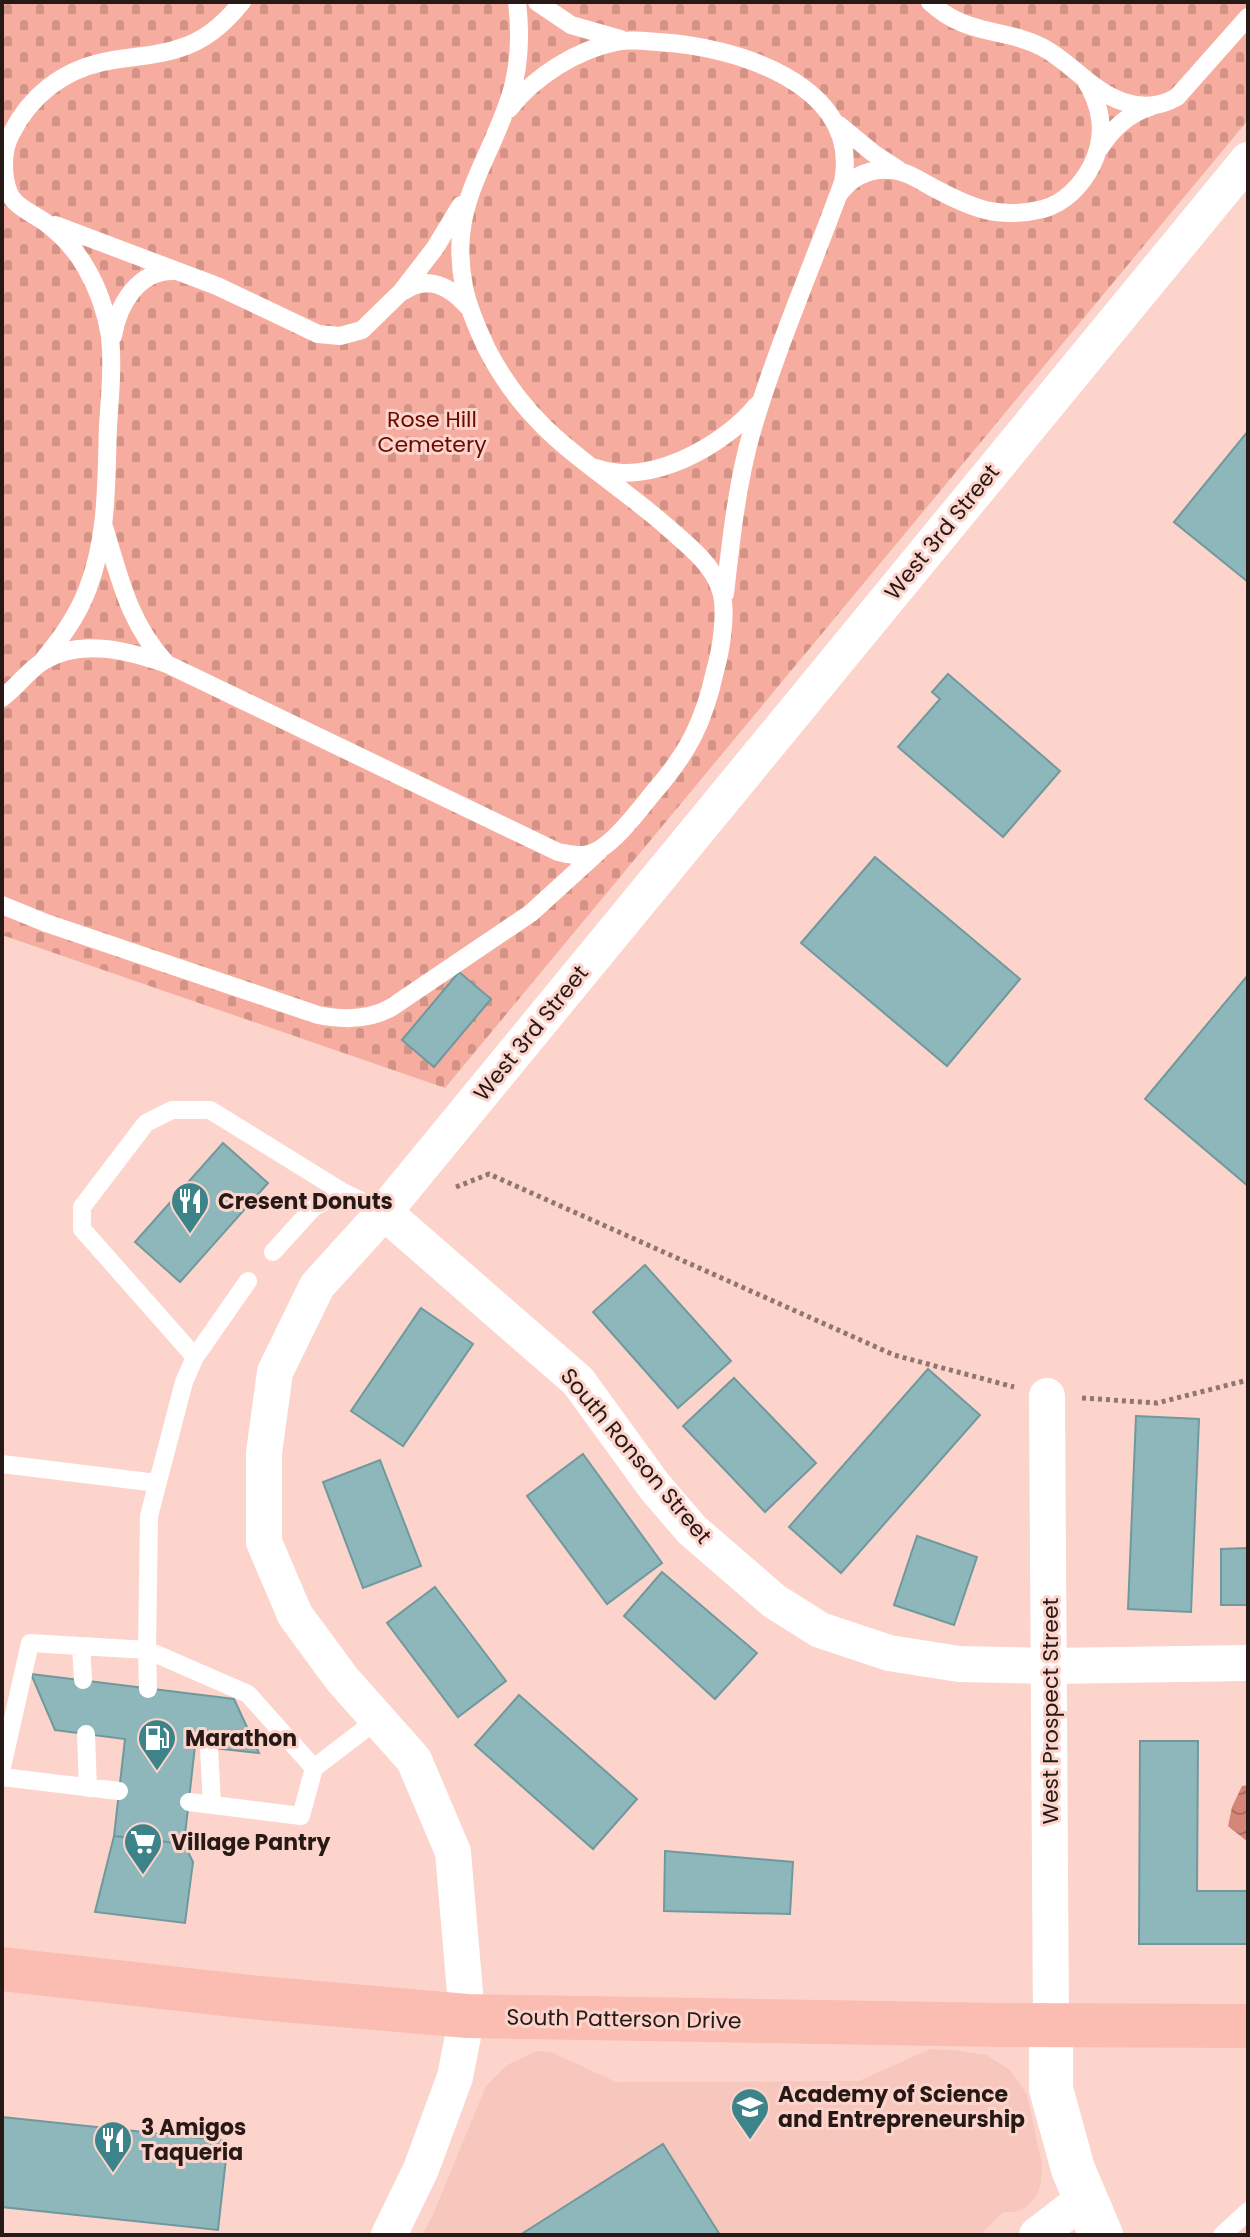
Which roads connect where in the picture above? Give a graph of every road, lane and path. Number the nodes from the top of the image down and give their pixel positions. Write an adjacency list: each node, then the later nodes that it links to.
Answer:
1 (517, 2): 10 (lane)
2 (537, 2): 6 (lane)
3 (930, 2): 7 (lane)
4 (241, 3): 11 (lane)
5 (1248, 17): 8 (lane)
6 (627, 40): 9 (lane); 10 (lane)
7 (1084, 78): 8 (lane); 12 (lane)
8 (1156, 105): 12 (lane)
9 (824, 108): 14 (lane); 17 (lane)
10 (503, 118): 15 (lane)
11 (6, 140): 18 (lane)
12 (1095, 158): 14 (lane)
13 (1248, 160): 34 (street, West 3rd Street)
14 (902, 172): 17 (lane)
15 (470, 189): 20 (lane); 21 (lane)
16 (2, 192): 18 (lane)
17 (838, 196): 23 (lane)
18 (18, 204): 19 (lane); 22 (lane)
19 (175, 271): 20 (lane); 22 (lane)
20 (401, 292): 21 (lane)
21 (471, 311): 24 (lane)
22 (111, 359): 25 (lane)
23 (765, 393): 24 (lane); 26 (lane)
24 (581, 461): 26 (lane)
25 (104, 526): 27 (lane); 28 (lane)
26 (724, 601): 30 (lane)
27 (42, 661): 28 (lane); 29 (lane)
28 (167, 664): 30 (lane)
29 (2, 698)
30 (604, 847): 31 (lane)
31 (2, 905)
32 (456, 1187): 39 (path)
33 (341, 1191): 34 (lane); 35 (lane); 37 (lane)
34 (384, 1212): 45 (street, South Ronson Street); 50 (street, West 3rd Street)
35 (273, 1252)
36 (248, 1281): 37 (lane)
37 (195, 1357): 41 (lane)
38 (1248, 1380): 39 (path)
39 (1047, 1396): 45 (street, West Prospect Street)
40 (2, 1464): 41 (lane)
41 (157, 1483): 43 (lane)
42 (81, 1646): 43 (lane); 47 (lane); 53 (lane)
43 (147, 1650): 46 (lane); 48 (lane)
44 (1248, 1663): 45 (street, South Ronson Street)
45 (1050, 1666): 62 (street, West Prospect Street)
46 (203, 1675): 49 (lane); 54 (lane)
47 (83, 1680)
48 (148, 1689)
49 (206, 1696)
50 (378, 1719): 54 (lane); 61 (street, West 3rd Street)
51 (86, 1734): 56 (lane)
52 (209, 1748): 59 (lane)
53 (2, 1767)
54 (314, 1768): 59 (lane)
55 (2, 1777): 56 (lane)
56 (88, 1788): 57 (lane)
57 (119, 1791)
58 (189, 1802): 59 (lane)
59 (212, 1805)
60 (2, 1969): 61 (main road, South Patterson Drive)
61 (467, 2016): 62 (main road, South Patterson Drive); 66 (street, West 3rd Street)
62 (1051, 2026): 63 (main road, South Patterson Drive); 65 (street)
63 (1248, 2026)
64 (1248, 2211): 68 (lane)
65 (1092, 2217): 67 (street)
66 (389, 2235)
67 (1037, 2235)
68 (1222, 2235)

